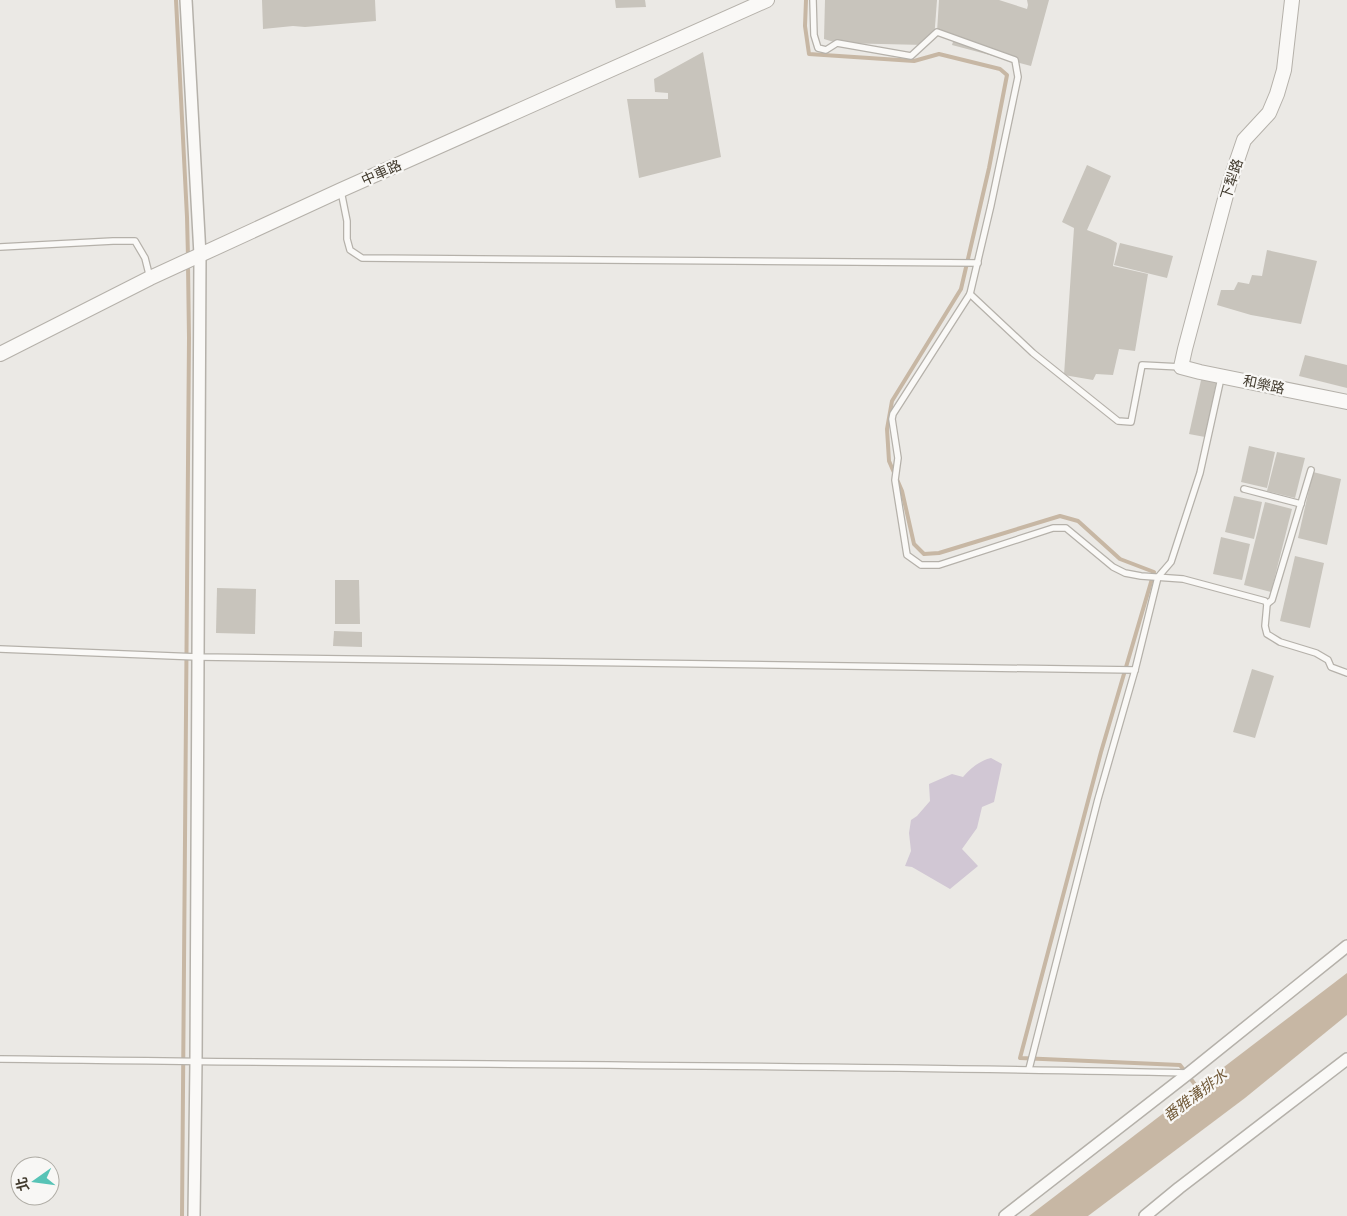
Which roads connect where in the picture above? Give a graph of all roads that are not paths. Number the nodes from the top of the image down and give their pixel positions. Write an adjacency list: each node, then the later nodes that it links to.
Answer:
1 (186, 0): 7 (street)
2 (767, 0): 5 (street, 中車路)
3 (813, 0): 8 (lane)
4 (1292, 0): 12 (street, 下犁路)
5 (341, 190): 7 (street, 中車路); 8 (lane)
6 (0, 247): 9 (lane)
7 (200, 255): 9 (street, 中車路); 21 (street)
8 (978, 263): 10 (lane)
9 (150, 278): 11 (street, 中車路)
10 (970, 294): 12 (lane); 18 (lane)
11 (0, 354)
12 (1181, 367): 13 (street, 和樂路)
13 (1221, 376): 14 (street, 和樂路); 18 (lane)
14 (1347, 402)
15 (1310, 470): 17 (lane)
16 (1244, 489): 17 (lane)
17 (1301, 504): 19 (lane)
18 (1158, 577): 19 (lane); 22 (lane)
19 (1267, 604): 23 (lane)
20 (0, 649): 21 (lane)
21 (198, 657): 22 (lane); 27 (street)
22 (1135, 670): 28 (lane)
23 (1347, 673)
24 (1347, 946): 29 (street)
25 (0, 1059): 27 (lane)
26 (1347, 1059): 32 (street)
27 (196, 1062): 28 (lane); 30 (street)
28 (1029, 1069): 29 (lane)
29 (1188, 1073): 31 (street)
30 (194, 1216)
31 (1005, 1216)
32 (1145, 1216)

